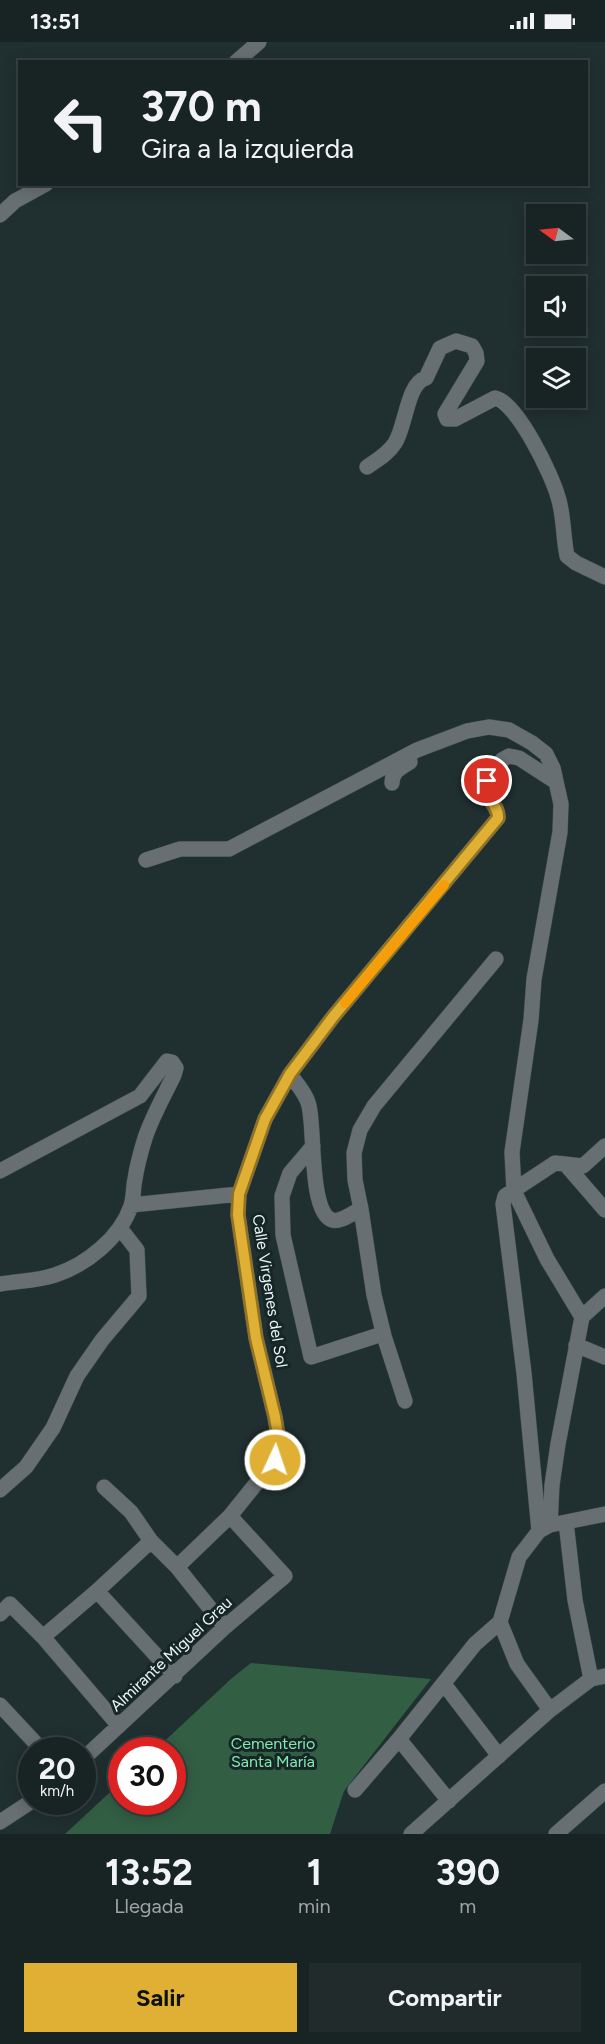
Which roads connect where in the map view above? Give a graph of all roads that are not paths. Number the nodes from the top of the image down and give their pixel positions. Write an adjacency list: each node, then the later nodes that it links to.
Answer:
1 (260, 42): 2 (street)
2 (238, 60)
3 (42, 186): 4 (street)
4 (0, 215)
5 (367, 467): 6 (street)
6 (605, 577)
7 (417, 750): 8 (street); 9 (street); 10 (street)
8 (556, 782): 12 (street, Calle Virgenes del Sol); 17 (street)
9 (392, 783)
10 (146, 860)
11 (496, 959): 20 (street)
12 (290, 1074): 13 (street); 18 (street, Calle Virgenes del Sol)
13 (313, 1146): 20 (street); 26 (street)
14 (605, 1146): 15 (street)
15 (567, 1166): 17 (street); 21 (street)
16 (0, 1171): 19 (street)
17 (514, 1191): 25 (street); 34 (street)
18 (239, 1194): 19 (street); 33 (street, Calle Virgenes del Sol)
19 (131, 1205): 22 (street)
20 (361, 1209): 29 (street)
21 (605, 1210)
22 (120, 1228): 23 (street); 31 (street)
23 (0, 1284)
24 (605, 1296): 25 (street)
25 (582, 1317): 27 (street)
26 (376, 1336)
27 (576, 1345): 28 (street); 34 (street)
28 (605, 1357)
29 (405, 1401)
30 (104, 1486): 35 (street)
31 (0, 1490)
32 (605, 1514): 34 (street)
33 (230, 1516): 36 (street, Calle Virgenes del Sol); 40 (street, Almirante Miguel Grau)
34 (552, 1526): 39 (street); 43 (street)
35 (151, 1541): 36 (street); 37 (street)
36 (177, 1567): 40 (street)
37 (98, 1591): 41 (street); 42 (street)
38 (0, 1614): 41 (street)
39 (500, 1622): 44 (street); 46 (street)
40 (225, 1627): 42 (street, Almirante Miguel Grau)
41 (43, 1637): 47 (street)
42 (175, 1676): 47 (street, Almirante Miguel Grau)
43 (598, 1678): 46 (street)
44 (444, 1684): 49 (street); 51 (street)
45 (0, 1705): 48 (street)
46 (550, 1710): 51 (street)
47 (119, 1726): 50 (street, Almirante Miguel Grau)
48 (30, 1737)
49 (399, 1739): 52 (street); 54 (street)
50 (96, 1748)
51 (499, 1756): 54 (street)
52 (355, 1790)
53 (605, 1791): 57 (street)
54 (449, 1801): 58 (street)
55 (18, 1810): 56 (street)
56 (1, 1820)
57 (558, 1833)
58 (411, 1834)

